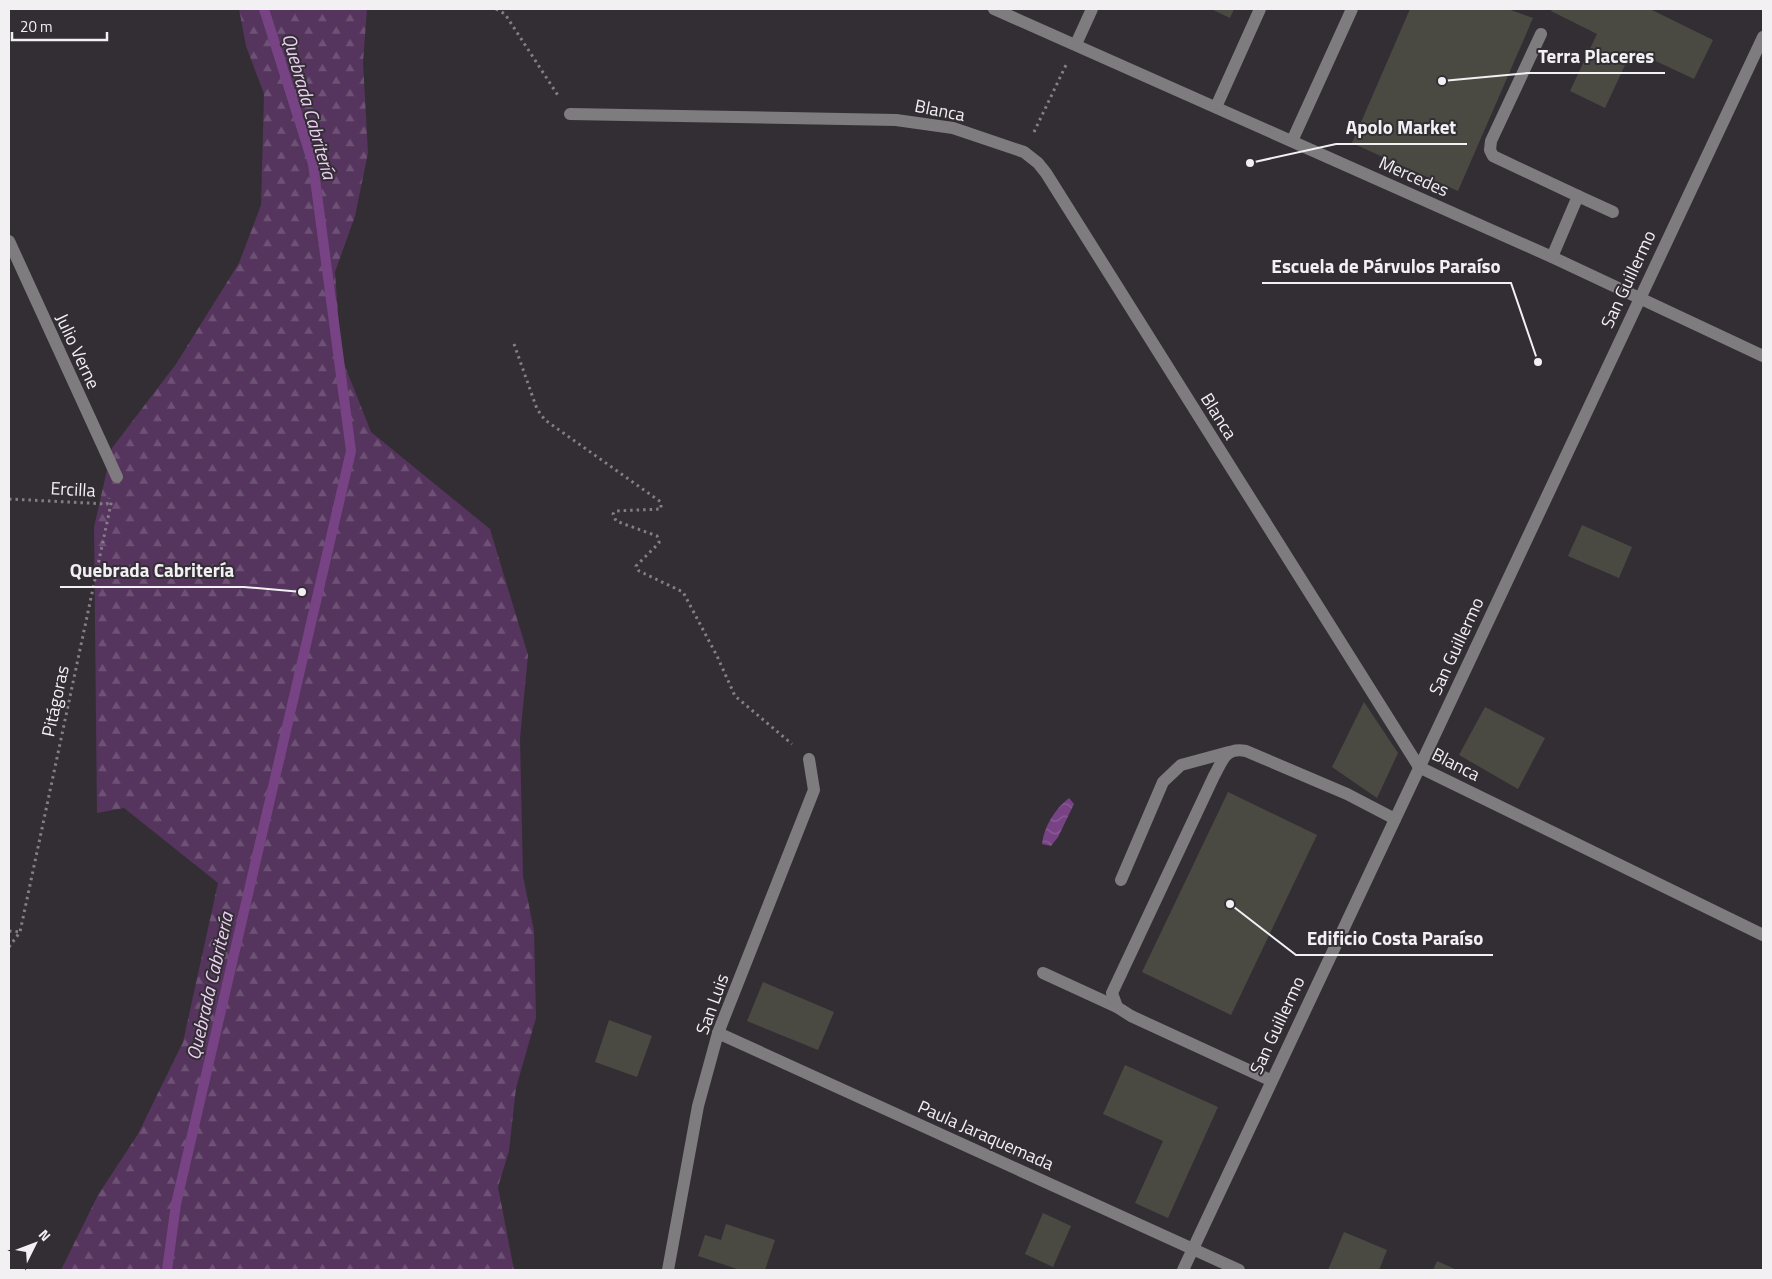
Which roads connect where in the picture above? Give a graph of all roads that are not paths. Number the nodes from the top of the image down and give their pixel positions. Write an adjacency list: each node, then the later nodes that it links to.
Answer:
1 (994, 9): 7 (street, Mercedes)
2 (1092, 9): 7 (street)
3 (1260, 9): 8 (street)
4 (1352, 9): 10 (street)
5 (1541, 34): 11 (street)
6 (1763, 37): 15 (street, San Guillermo)
7 (1076, 44): 8 (street, Mercedes)
8 (1216, 107): 10 (street, Mercedes)
9 (570, 114): 20 (street, Blanca)
10 (1292, 141): 14 (street, Mercedes)
11 (1578, 196): 12 (street); 14 (street)
12 (1613, 212)
13 (9, 241): 17 (street, Julio Verne)
14 (1552, 257): 15 (street, Mercedes)
15 (1639, 297): 16 (street, Mercedes); 20 (street, San Guillermo)
16 (1763, 356)
17 (117, 477)
18 (1229, 752): 21 (street); 22 (street); 25 (street)
19 (809, 759): 26 (street, San Luis)
20 (1419, 767): 21 (street, San Guillermo); 23 (street, Blanca)
21 (1394, 819): 27 (street, San Guillermo)
22 (1121, 880)
23 (1763, 935)
24 (1043, 973): 25 (street)
25 (1118, 1007): 27 (street)
26 (718, 1034): 28 (street, Paula Jaraquemada); 29 (street, San Luis)
27 (1270, 1080): 28 (street, San Guillermo)
28 (1193, 1248): 30 (street, San Guillermo); 31 (street, Paula Jaraquemada)
29 (668, 1270)
30 (1183, 1270)
31 (1239, 1270)

